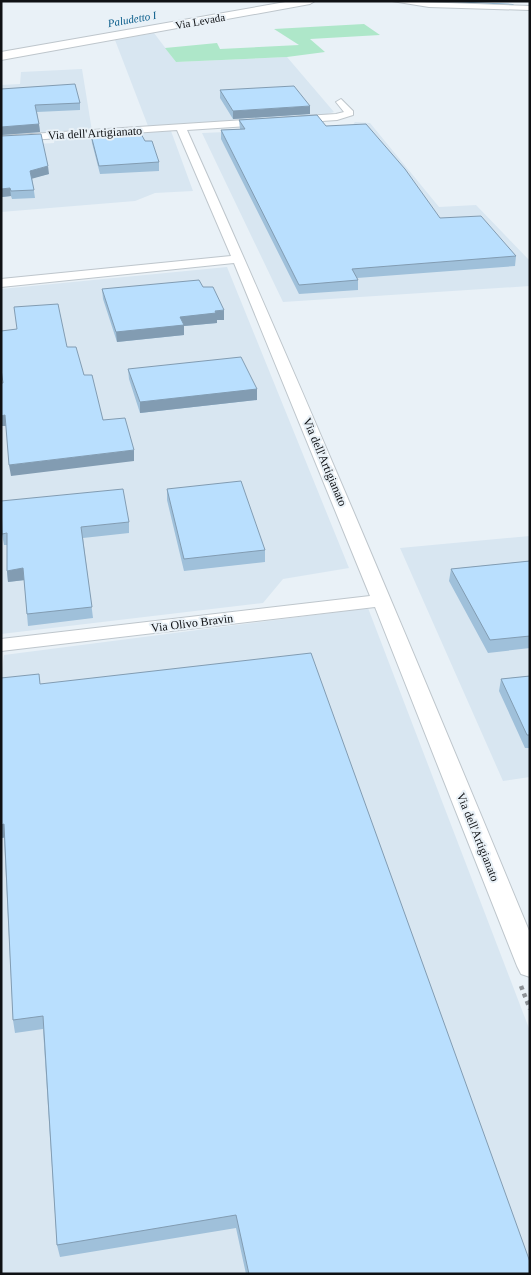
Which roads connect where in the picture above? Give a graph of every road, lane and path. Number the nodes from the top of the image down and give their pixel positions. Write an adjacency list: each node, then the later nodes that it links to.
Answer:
1 (310, 1): 4 (main road, Via Levada)
2 (396, 1): 3 (street)
3 (530, 8)
4 (1, 56)
5 (341, 102): 6 (street)
6 (181, 128): 7 (street, Via dell'Artigianato); 8 (street, Via dell'Artigianato)
7 (1, 139)
8 (240, 259): 9 (street); 10 (street, Via dell'Artigianato)
9 (1, 283)
10 (383, 600): 11 (street, Via Olivo Bravin); 12 (street, Via dell'Artigianato)
11 (1, 645)
12 (530, 966)

